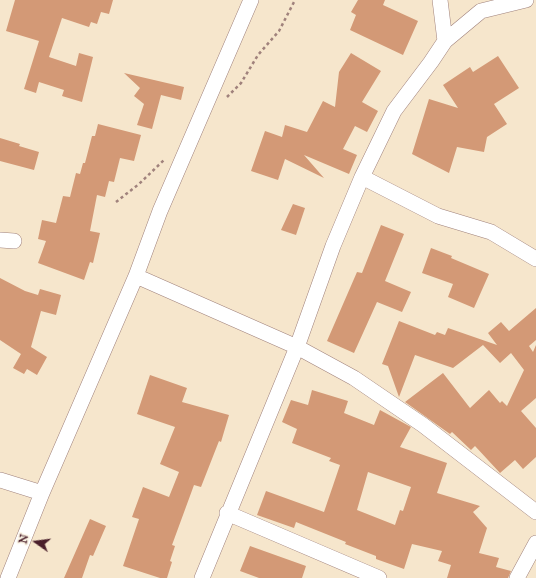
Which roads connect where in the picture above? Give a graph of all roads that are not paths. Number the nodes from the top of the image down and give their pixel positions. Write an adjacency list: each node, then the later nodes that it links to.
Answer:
1 (251, 0): 7 (street)
2 (440, 0): 4 (street)
3 (526, 0): 4 (street)
4 (444, 41): 5 (street)
5 (362, 177): 6 (street); 8 (street)
6 (536, 259)
7 (136, 276): 8 (street); 10 (street)
8 (297, 347): 11 (street); 12 (street)
9 (0, 480): 10 (street)
10 (42, 493): 14 (street)
11 (536, 512)
12 (227, 513): 15 (street); 16 (street)
13 (536, 543): 17 (street)
14 (8, 578)
15 (202, 578)
16 (379, 578)
17 (517, 578)

